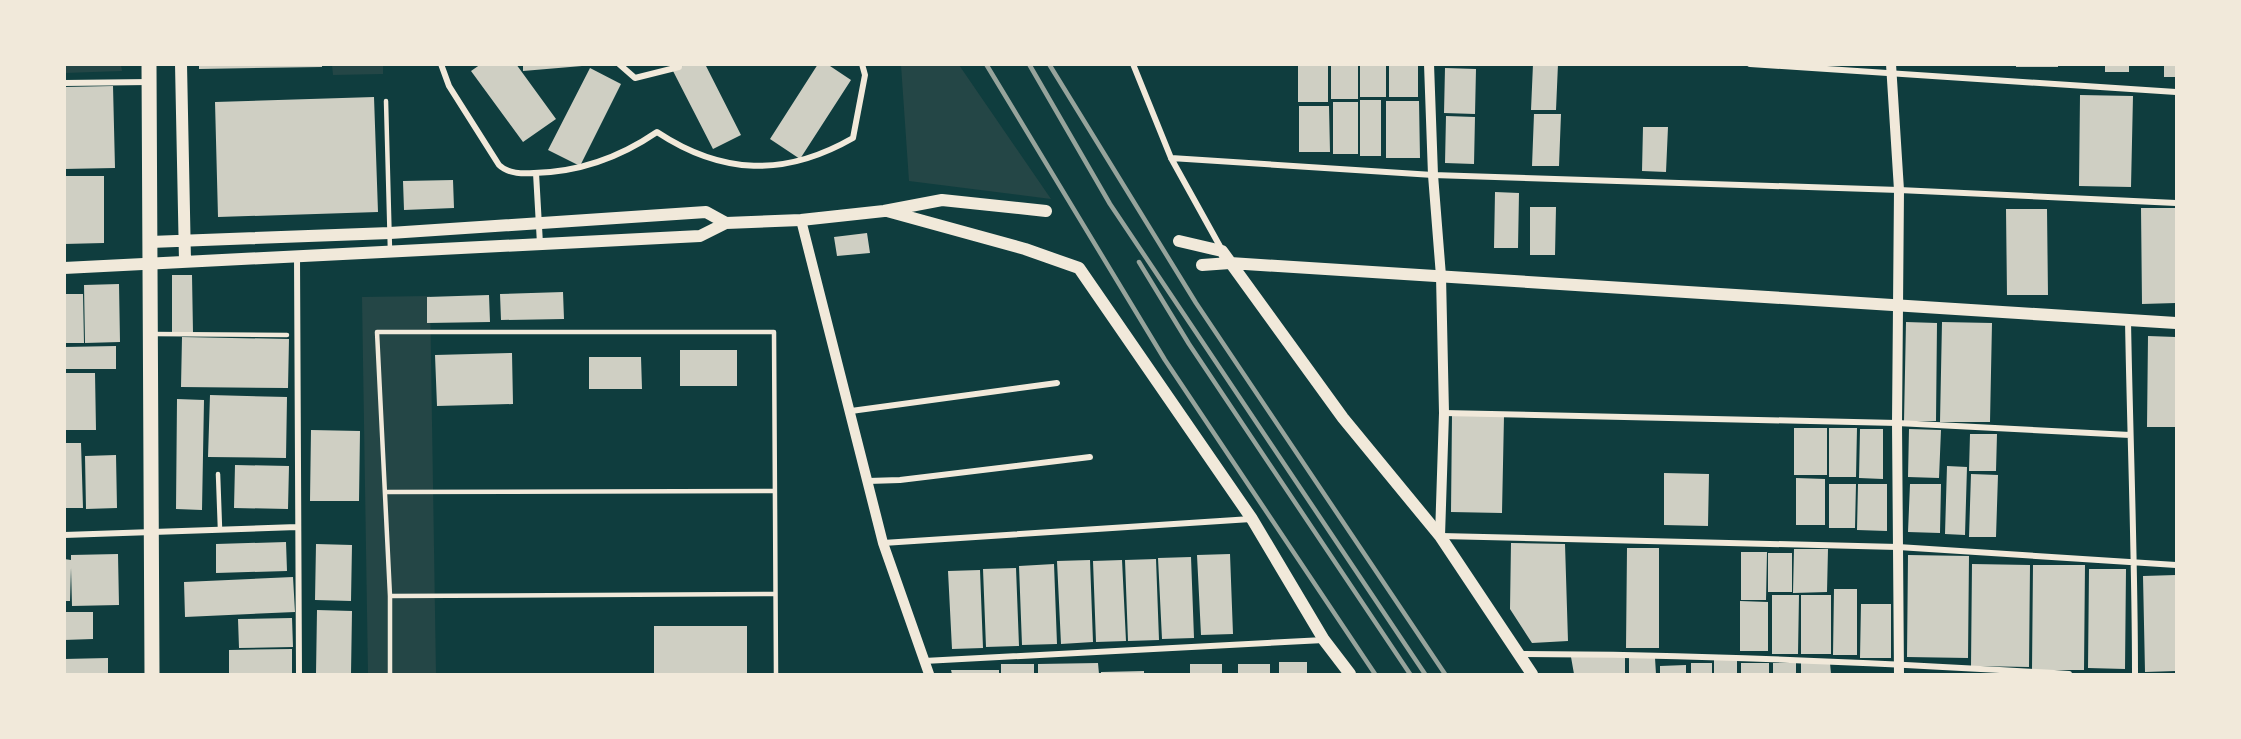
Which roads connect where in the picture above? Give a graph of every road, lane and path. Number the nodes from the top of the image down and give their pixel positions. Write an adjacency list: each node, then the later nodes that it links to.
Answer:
1 (149, 64): 12 (main road)
2 (181, 64): 27 (main road)
3 (441, 64): 16 (street)
4 (619, 64): 5 (street)
5 (679, 64)
6 (862, 64): 16 (street)
7 (1133, 64): 15 (street)
8 (1429, 64): 17 (street)
9 (1750, 64): 10 (street)
10 (1892, 69): 13 (street); 18 (street)
11 (64, 82): 12 (street)
12 (149, 82): 26 (main road)
13 (2176, 92)
14 (386, 101): 25 (lane)
15 (1171, 158): 17 (street); 31 (street)
16 (536, 173): 23 (street)
17 (1433, 175): 18 (street); 38 (street)
18 (1899, 190): 19 (street); 39 (street)
19 (2176, 204)
20 (884, 211): 21 (main road); 22 (main road); 54 (main road)
21 (1046, 211)
22 (801, 220): 24 (main road); 45 (street)
23 (539, 223): 24 (main road); 25 (main road); 29 (street)
24 (726, 223): 29 (main road)
25 (390, 233): 27 (main road); 30 (lane)
26 (150, 242): 27 (main road); 34 (main road)
27 (185, 242): 33 (main road)
28 (1179, 242): 31 (main road)
29 (540, 244): 30 (main road)
30 (390, 251): 32 (main road)
31 (1222, 251): 35 (main road)
32 (297, 256): 33 (main road); 55 (street)
33 (185, 261): 34 (main road)
34 (150, 263): 37 (main road); 42 (main road)
35 (1230, 263): 36 (main road); 38 (main road); 59 (main road)
36 (1203, 265)
37 (64, 268)
38 (1441, 276): 39 (main road); 46 (street)
39 (1898, 306): 40 (main road); 47 (street)
40 (2128, 320): 41 (main road); 48 (street)
41 (2176, 323)
42 (151, 334): 43 (lane); 57 (main road)
43 (287, 335)
44 (1058, 383): 45 (street)
45 (851, 411): 51 (street)
46 (1444, 412): 47 (street); 59 (street)
47 (1897, 423): 48 (street); 61 (street)
48 (2130, 435): 62 (street)
49 (1090, 457): 51 (street)
50 (218, 474): 56 (lane)
51 (868, 481): 60 (street)
52 (775, 491): 53 (lane); 53 (lane); 64 (lane)
53 (385, 492): 65 (lane)
54 (1252, 519): 60 (street); 66 (main road)
55 (297, 527): 56 (street); 71 (street)
56 (220, 529): 57 (street)
57 (152, 532): 58 (street); 70 (main road)
58 (64, 535)
59 (1440, 536): 61 (street); 67 (main road)
60 (884, 543): 68 (street)
61 (1898, 547): 62 (street); 69 (street)
62 (2135, 563): 63 (street); 78 (street)
63 (2176, 565)
64 (775, 594): 65 (lane); 73 (lane)
65 (390, 596): 72 (lane)
66 (1324, 640): 68 (street); 75 (main road)
67 (1517, 654): 69 (street); 76 (main road)
68 (924, 661): 74 (street)
69 (1899, 669): 77 (street)
70 (152, 675)
71 (299, 675)
72 (390, 675)
73 (776, 675)
74 (929, 675)
75 (1350, 675)
76 (1532, 675)
77 (2069, 675)
78 (2135, 675)

